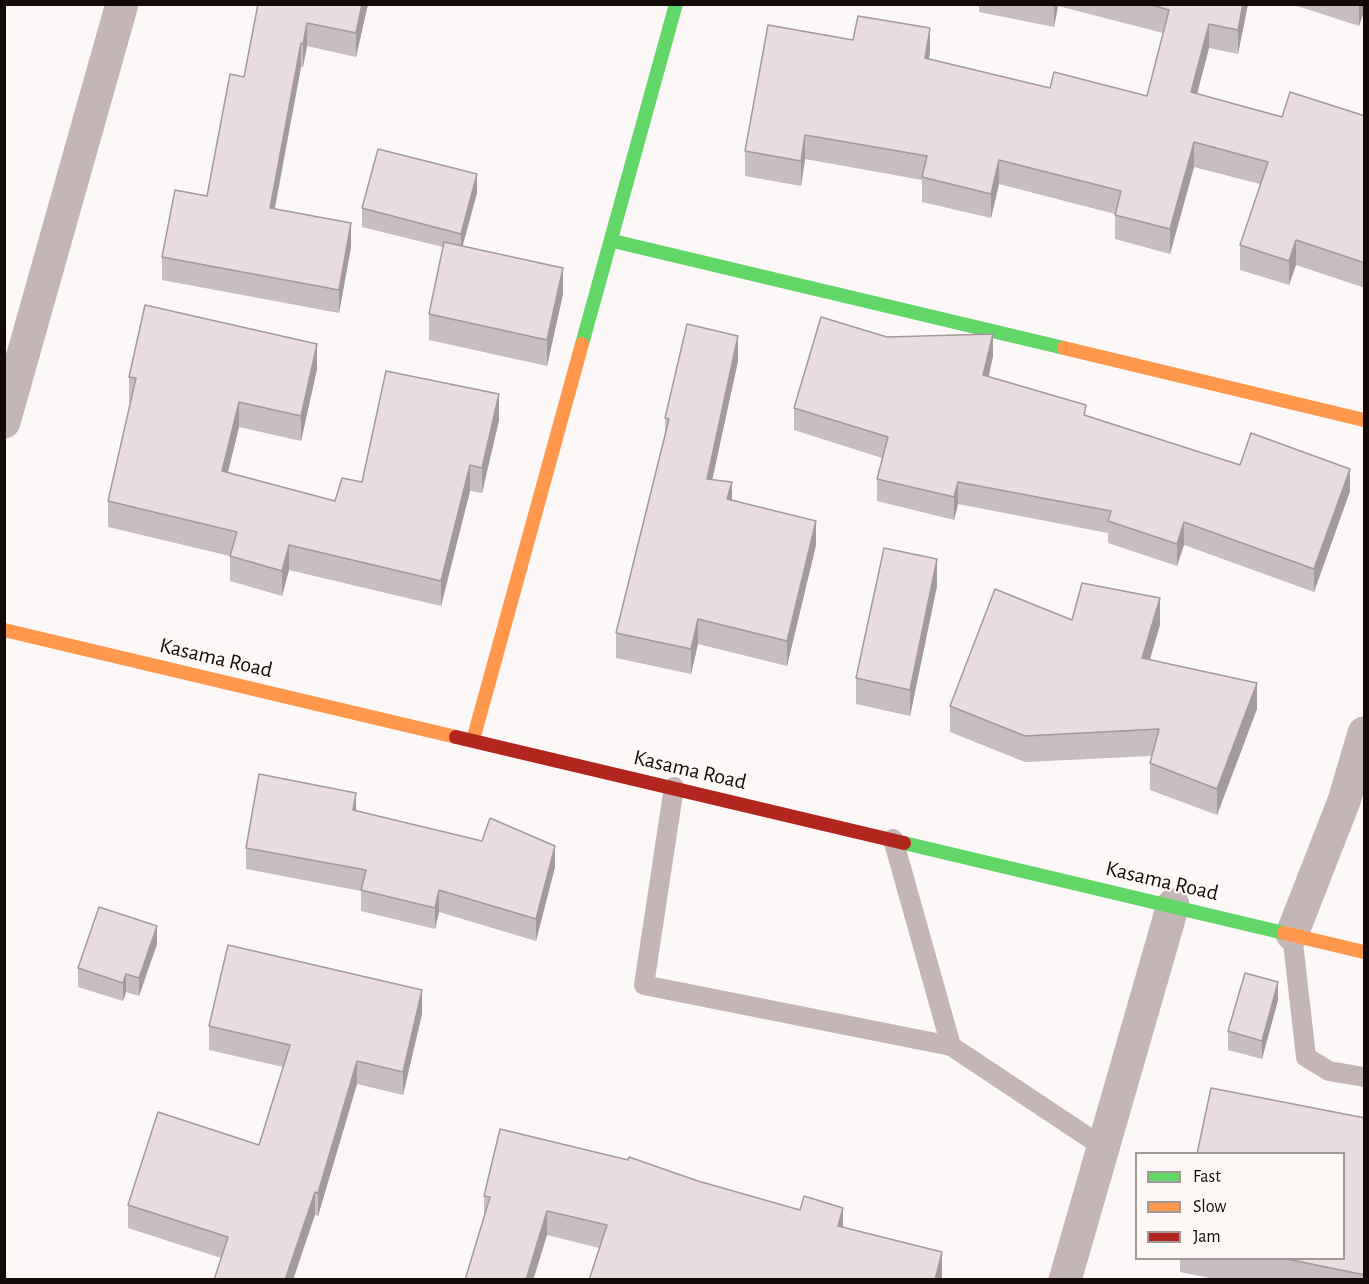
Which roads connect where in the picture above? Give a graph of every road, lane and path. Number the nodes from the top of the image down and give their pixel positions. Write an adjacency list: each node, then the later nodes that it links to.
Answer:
1 (122, 4): 5 (street)
2 (676, 4): 3 (street)
3 (613, 241): 4 (street); 8 (street)
4 (1365, 420)
5 (4, 422)
6 (4, 630): 8 (street, Kasama Road)
7 (1365, 733): 12 (street)
8 (472, 740): 9 (street, Kasama Road)
9 (674, 787): 10 (street, Kasama Road); 14 (lane)
10 (893, 839): 11 (street, Kasama Road); 14 (lane)
11 (1173, 905): 12 (street, Kasama Road); 16 (street)
12 (1292, 934): 13 (street, Kasama Road); 15 (lane)
13 (1365, 952)
14 (951, 1046): 16 (lane)
15 (1365, 1077)
16 (1103, 1147): 17 (street)
17 (1065, 1280)

